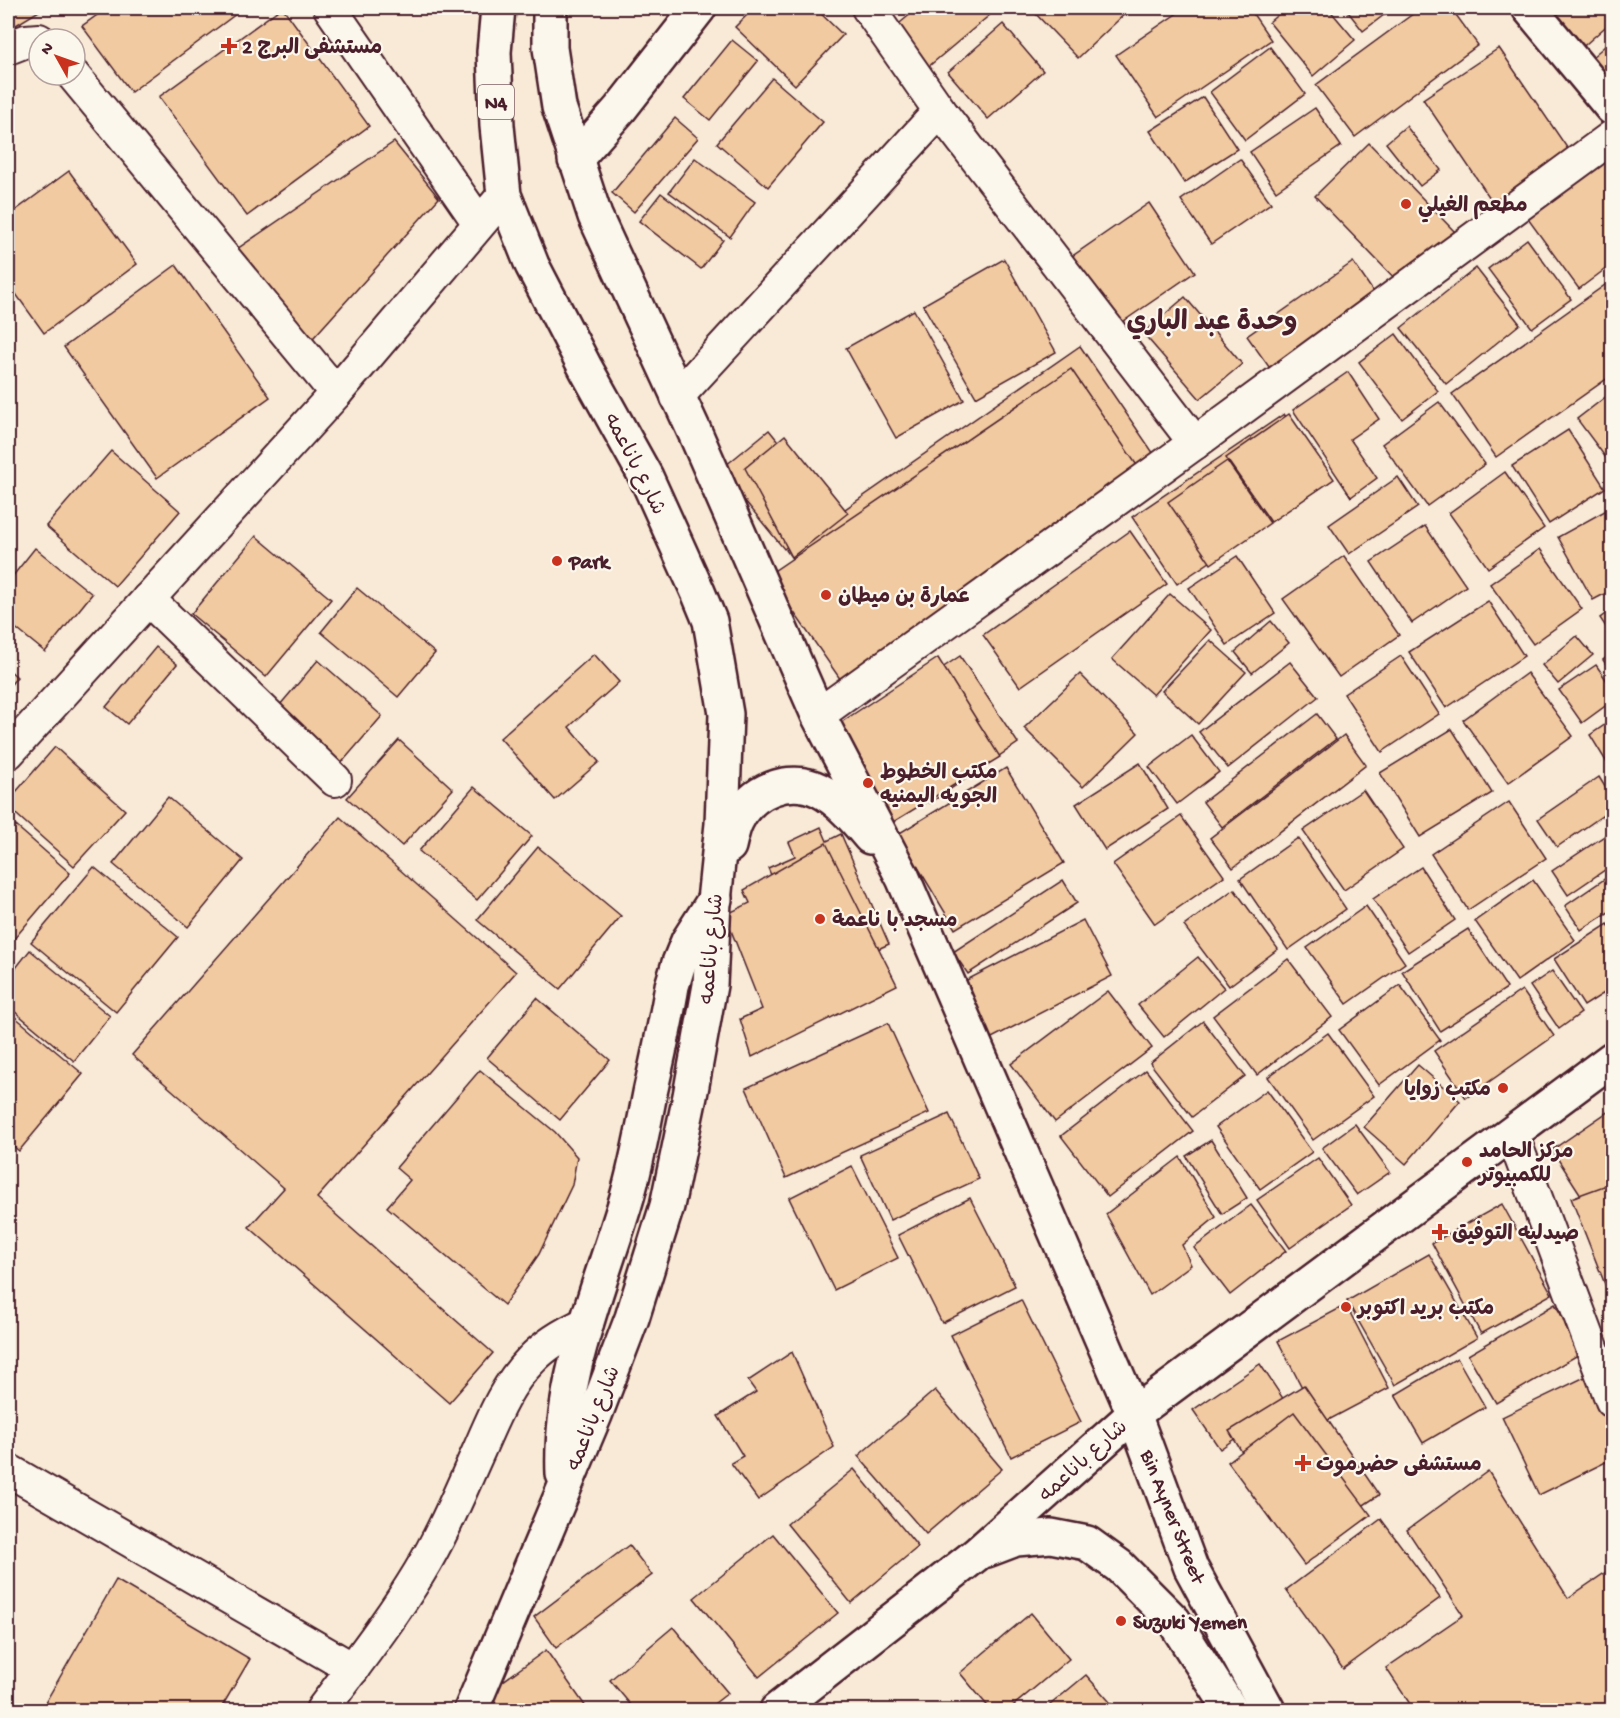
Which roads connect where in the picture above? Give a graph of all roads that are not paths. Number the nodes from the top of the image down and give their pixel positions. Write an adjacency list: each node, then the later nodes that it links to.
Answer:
1 (330, 8): 15 (street)
2 (498, 8): 14 (main road, N4)
3 (550, 8): 13 (main road)
4 (699, 8): 13 (main road)
5 (868, 8): 11 (street)
6 (1529, 8): 10 (main road)
7 (27, 41): 8 (street)
8 (8, 48)
9 (83, 87): 16 (street)
10 (1612, 108)
11 (940, 111): 17 (street); 18 (street)
12 (1612, 137): 18 (street)
13 (575, 160): 17 (main road)
14 (504, 195): 15 (street); 24 (main road, شارع باناعمه)
15 (479, 223): 16 (street)
16 (336, 393): 19 (street)
17 (677, 397): 20 (main road)
18 (1195, 443): 20 (street)
19 (148, 599): 21 (street); 22 (street)
20 (818, 715): 23 (main road)
21 (8, 753)
22 (335, 780)
23 (903, 879): 24 (main road); 29 (main road, Bin Ayner Street)
24 (714, 901): 27 (main road); 31 (main road, شارع باناعمه)
25 (1612, 1059): 26 (main road, شارع باناعمه)
26 (1512, 1134): 28 (street); 29 (main road, شارع باناعمه)
27 (587, 1323): 31 (main road); 33 (street)
28 (1612, 1401)
29 (1134, 1414): 32 (main road, شارع باناعمه); 38 (main road, Bin Ayner Street)
30 (8, 1470): 33 (street)
31 (564, 1488): 34 (main road, شارع باناعمه)
32 (977, 1554): 36 (main road, شارع باناعمه); 37 (main road)
33 (352, 1669): 35 (street)
34 (479, 1703)
35 (322, 1710)
36 (777, 1710)
37 (1231, 1710)
38 (1268, 1710)

